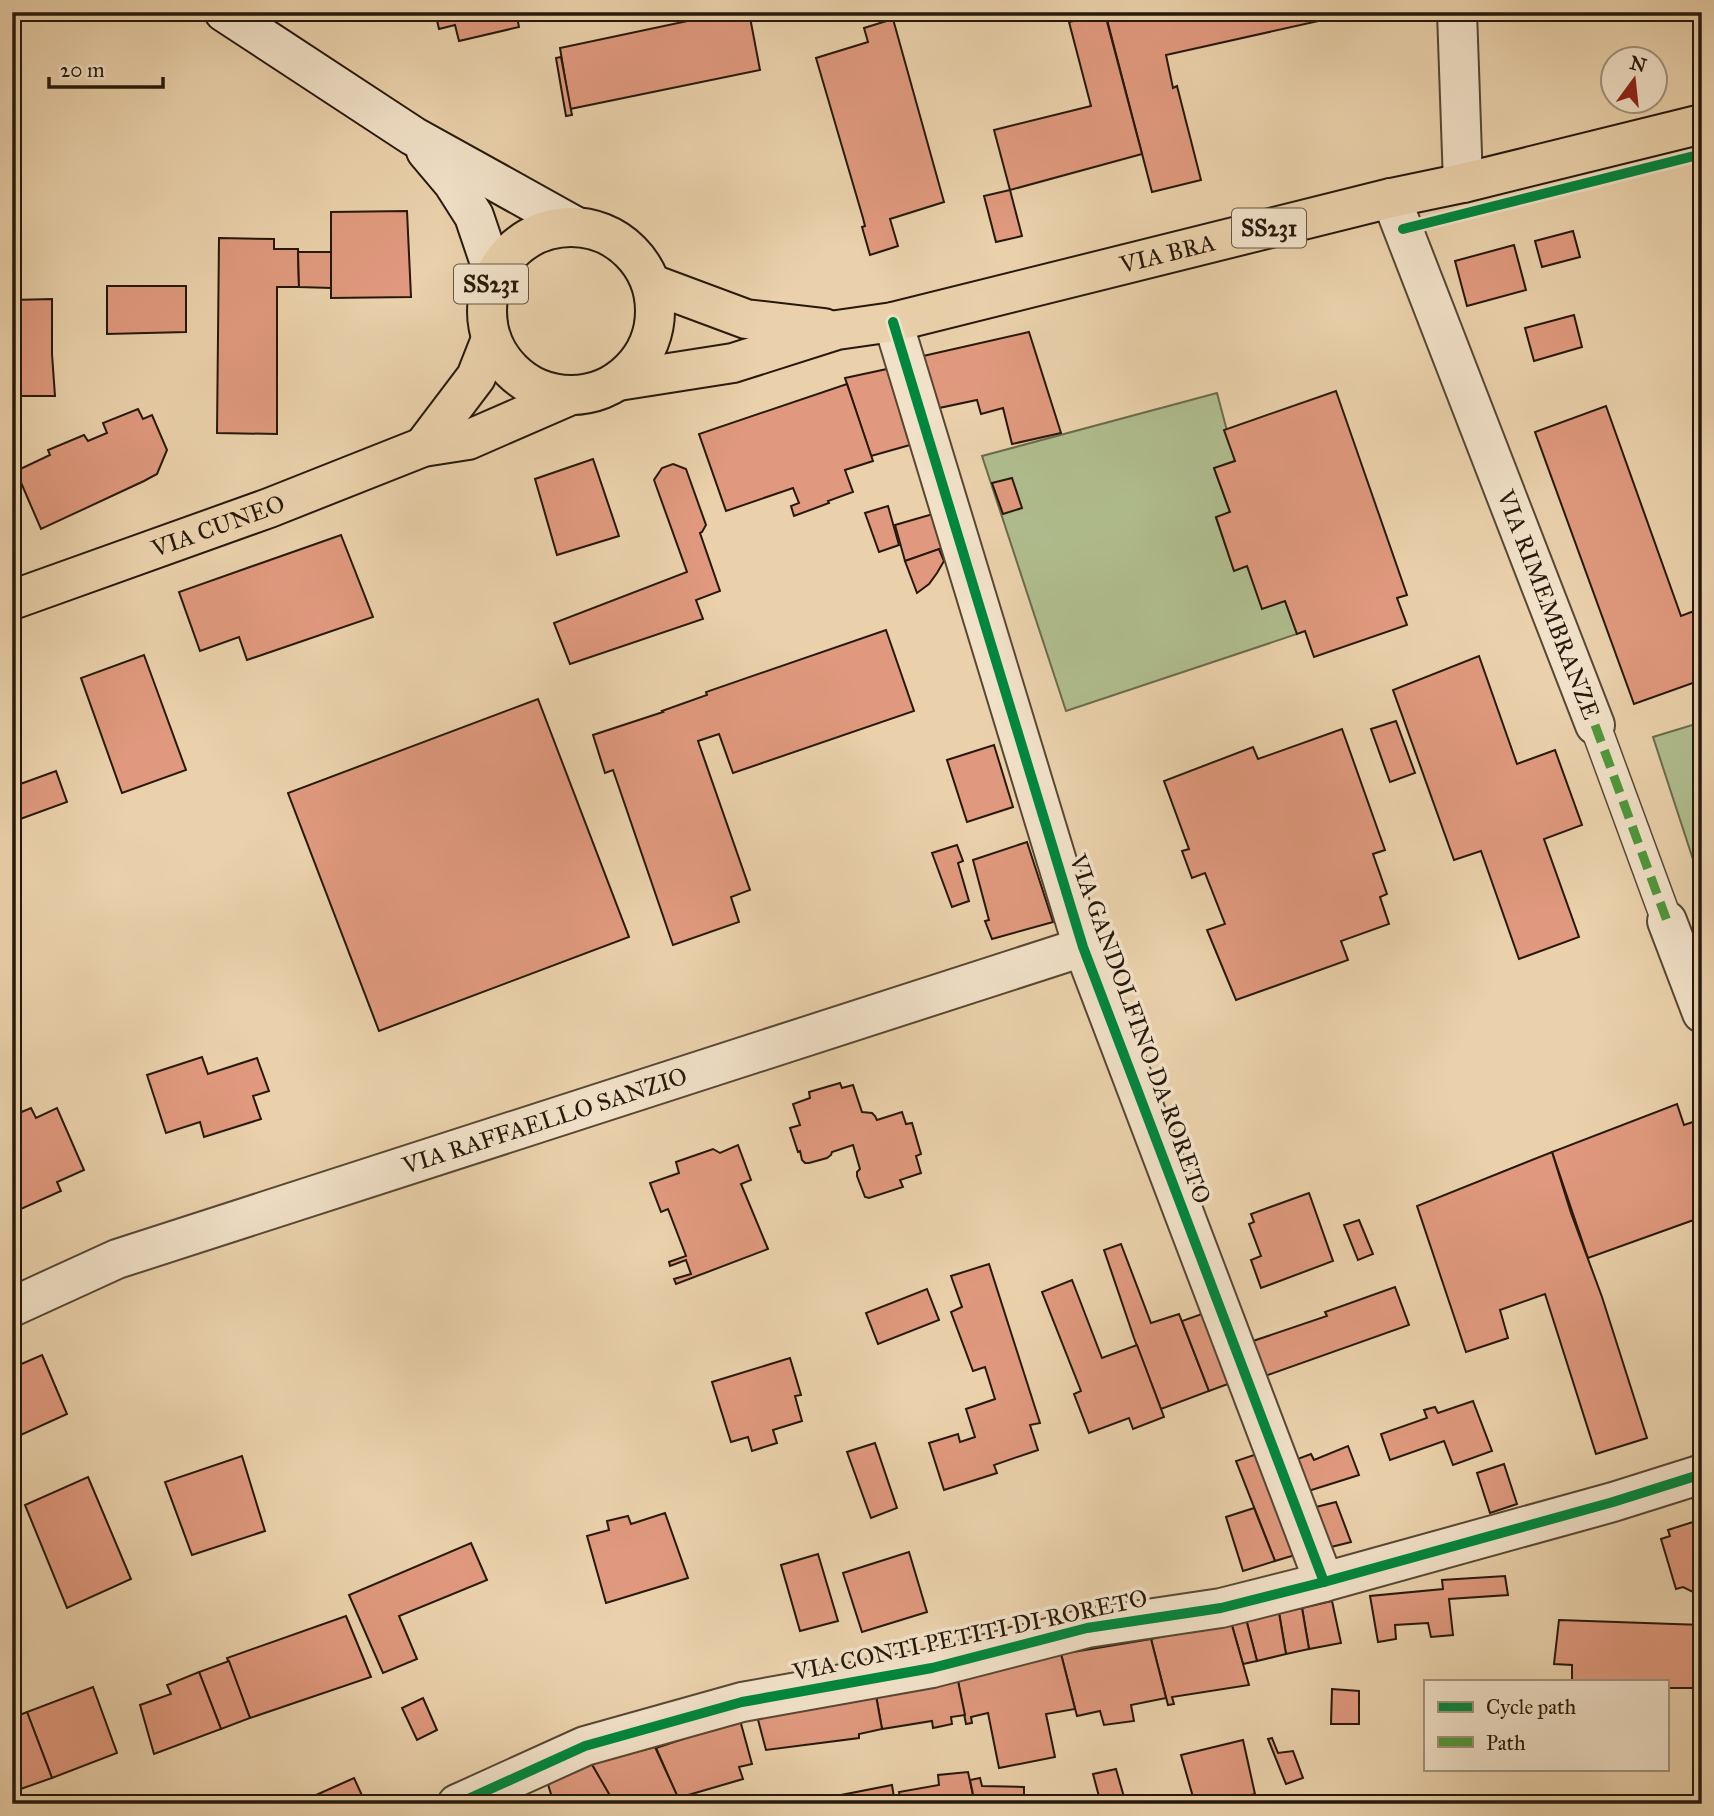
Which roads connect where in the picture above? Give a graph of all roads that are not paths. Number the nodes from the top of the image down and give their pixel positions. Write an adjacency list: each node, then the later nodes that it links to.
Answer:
1 (224, 12): 4 (street)
2 (1457, 12): 5 (street)
3 (1702, 124): 5 (main road, VIA BRA / SS231)
4 (413, 136): 7 (street); 8 (street)
5 (1462, 183): 6 (main road, VIA BRA / SS231)
6 (1391, 198): 10 (main road, VIA BRA / SS231); 17 (street, VIA RIMEMBRANZE)
7 (575, 226): 8 (main road, SS231); 9 (main road, SS231)
8 (494, 275): 12 (main road, SS231)
9 (652, 284): 11 (main road, SS231); 13 (main road, SS231)
10 (892, 322): 11 (main road, VIA BRA / SS231); 19 (street, VIA GANDOLFINO DA RORETO)
11 (837, 330): 13 (main road, SS231)
12 (491, 339): 14 (main road, SS231); 15 (main road, SS231)
13 (618, 381): 14 (main road, SS231)
14 (569, 396): 15 (main road, SS231)
15 (423, 447): 16 (main road, VIA CUNEO / SS231)
16 (12, 600)
17 (1595, 725): 18 (street, VIA RIMEMBRANZE)
18 (1667, 921): 20 (street, VIA RIMEMBRANZE)
19 (1083, 947): 21 (street, VIA RAFFAELLO SANZIO); 23 (street, VIA GANDOLFINO DA RORETO)
20 (1702, 1013)
21 (12, 1307)
22 (1702, 1474): 23 (street, VIA CONTI PETITI DI RORETO)
23 (1324, 1582): 24 (street, VIA CONTI PETITI DI RORETO)
24 (457, 1804)

